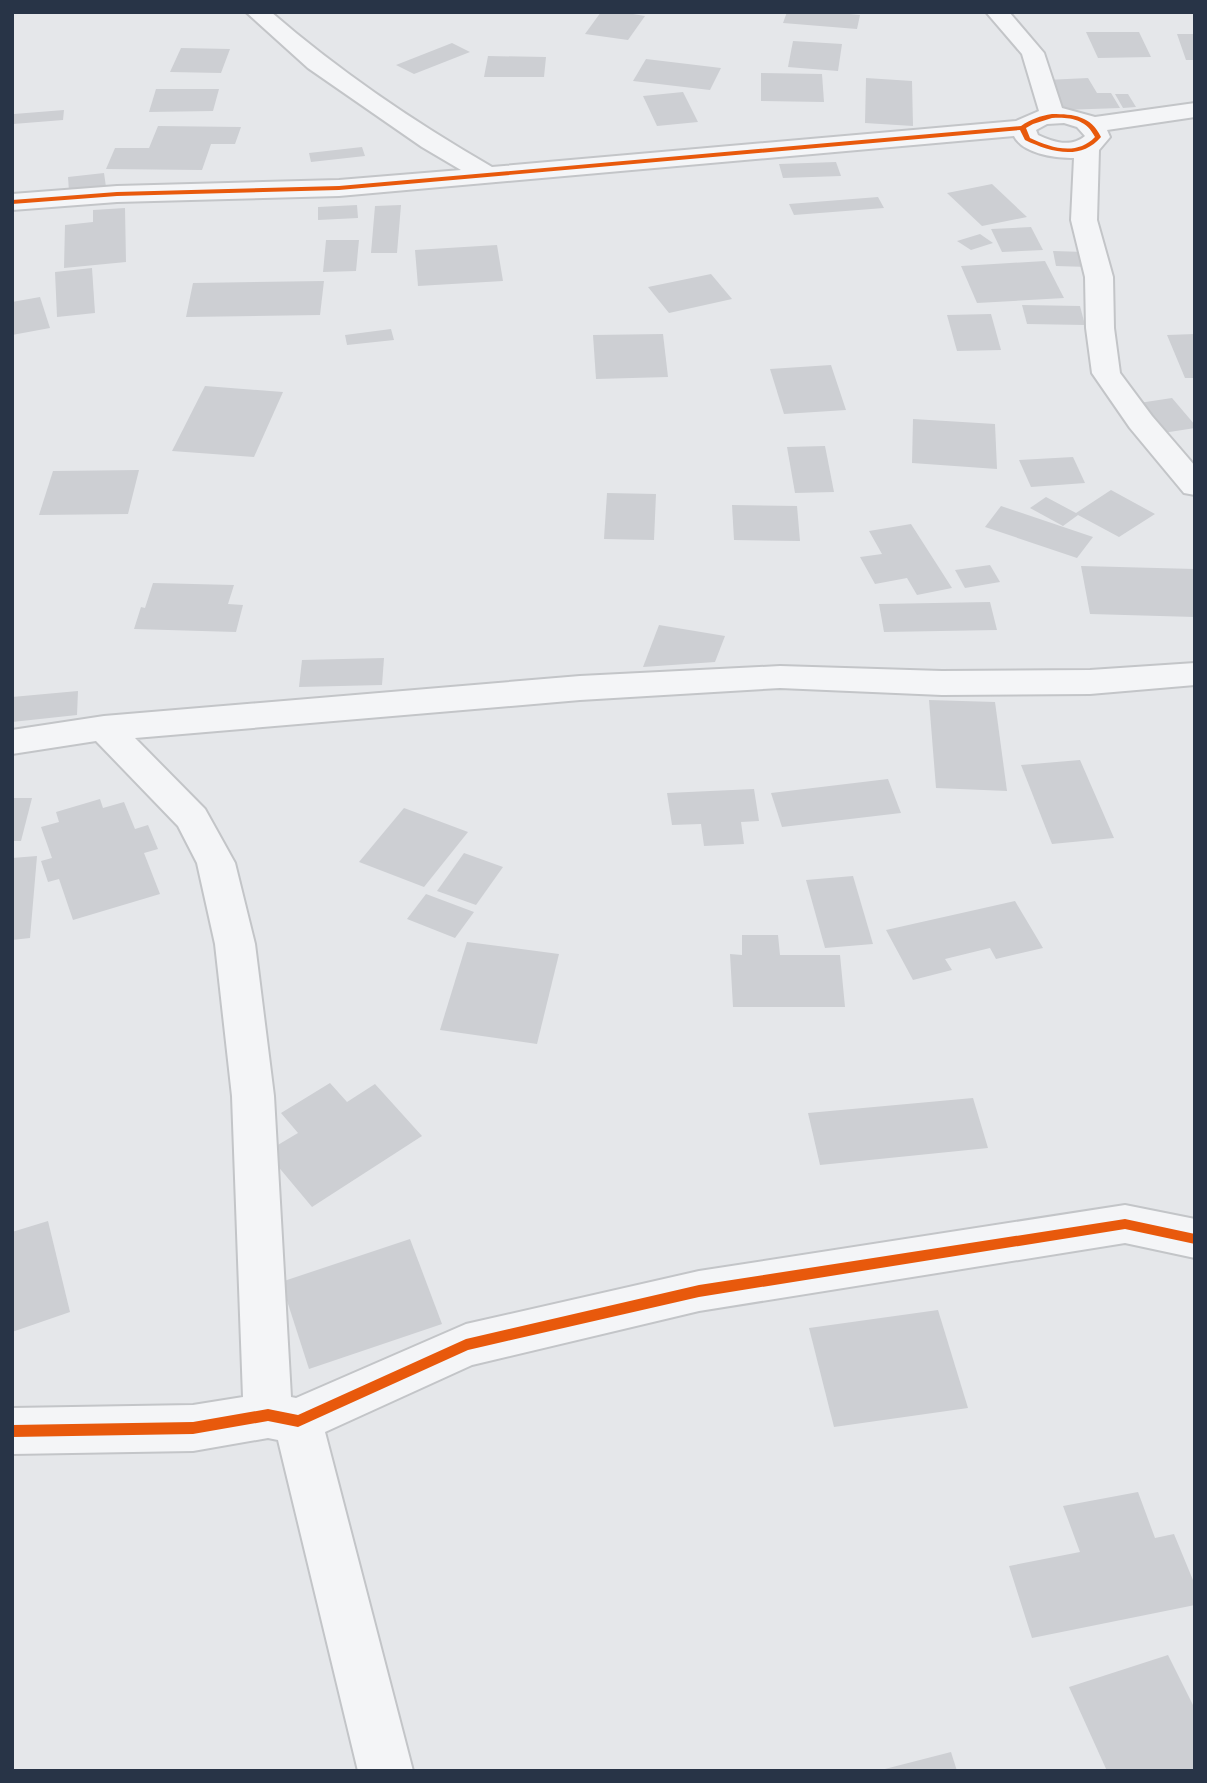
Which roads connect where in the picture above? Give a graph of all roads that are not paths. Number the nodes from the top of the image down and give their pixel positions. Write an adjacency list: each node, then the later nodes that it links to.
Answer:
1 (257, 12): 7 (street)
2 (997, 12): 4 (street)
3 (1195, 110): 6 (street)
4 (1052, 116): 5 (street); 6 (street)
5 (1023, 128): 6 (street); 7 (street)
6 (1089, 136): 9 (street)
7 (488, 175): 8 (street)
8 (12, 202)
9 (1195, 486)
10 (1195, 674): 11 (street)
11 (104, 727): 12 (street); 14 (street)
12 (12, 742)
13 (1195, 1239): 14 (street)
14 (283, 1418): 15 (street); 16 (street)
15 (12, 1431)
16 (386, 1771)

